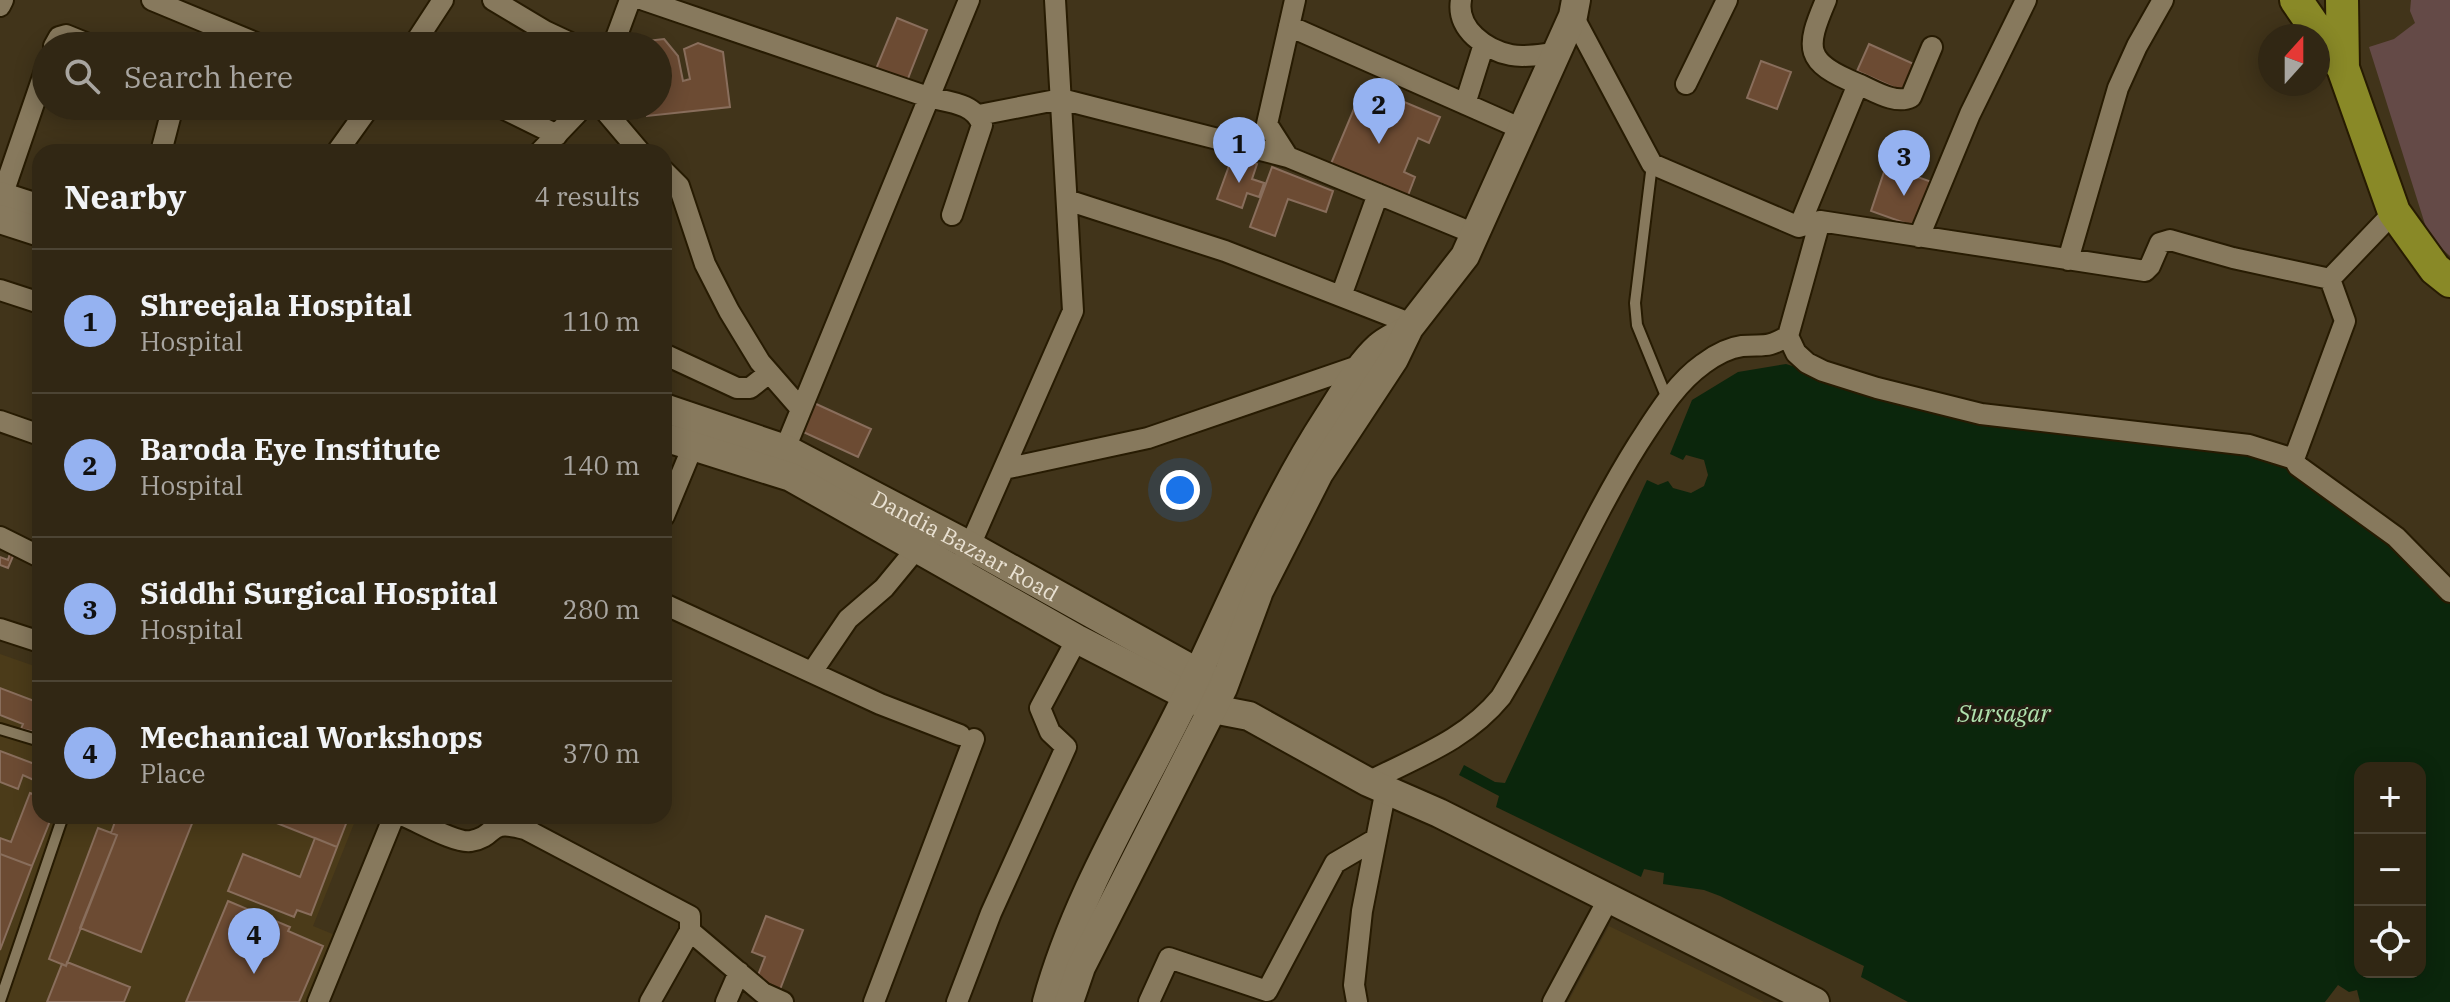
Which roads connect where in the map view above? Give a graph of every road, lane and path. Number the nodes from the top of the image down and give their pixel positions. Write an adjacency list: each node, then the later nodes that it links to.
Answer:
1 (3, 0): 17 (street)
2 (152, 0): 20 (street)
3 (443, 0): 21 (street)
4 (493, 0): 22 (street)
5 (630, 0): 23 (street)
6 (644, 0): 30 (street)
7 (969, 0): 30 (street)
8 (1055, 0): 31 (street)
9 (1295, 0): 19 (street)
10 (1461, 0): 24 (street)
11 (1727, 0): 28 (street)
12 (1826, 0): 29 (street)
13 (2026, 0): 59 (street)
14 (2163, 0): 60 (street)
15 (2296, 0): 27 (main road)
16 (2342, 0): 27 (main road)
17 (0, 6)
18 (1575, 8): 26 (street); 47 (street)
19 (1289, 26): 32 (street); 46 (street)
20 (229, 32)
21 (422, 32)
22 (547, 32)
23 (618, 32)
24 (1484, 44): 26 (street); 32 (street)
25 (1932, 47): 29 (street)
26 (1556, 53): 40 (street)
27 (2343, 68): 53 (main road)
28 (1686, 84)
29 (1858, 84): 57 (street)
30 (928, 97): 34 (street); 72 (street)
31 (1061, 99): 34 (street); 46 (street); 50 (street)
32 (1465, 104): 40 (street)
33 (32, 109): 51 (street)
34 (979, 115): 54 (street)
35 (169, 120): 42 (street)
36 (360, 120): 43 (street)
37 (526, 120): 41 (street)
38 (571, 120): 41 (street)
39 (612, 120): 45 (street)
40 (1522, 129): 58 (street)
41 (557, 135): 44 (street)
42 (163, 144)
43 (343, 144)
44 (548, 144)
45 (631, 144)
46 (1288, 157): 49 (street)
47 (1652, 164): 57 (street); 71 (lane)
48 (672, 179): 70 (street)
49 (1378, 194): 58 (street); 64 (street)
50 (1067, 200): 64 (street); 80 (street)
51 (0, 203): 52 (street); 56 (street)
52 (32, 208)
53 (2394, 212): 61 (street); 62 (main road)
54 (952, 215)
55 (1820, 221): 57 (street); 59 (street); 67 (street)
56 (32, 226)
57 (1799, 227)
58 (1475, 234): 66 (street)
59 (1919, 237): 60 (street)
60 (2068, 260): 61 (street)
61 (2330, 279): 78 (street)
62 (2450, 281)
63 (0, 290): 65 (street)
64 (1341, 296): 66 (street)
65 (32, 300)
66 (1410, 326): 69 (street)
67 (1788, 336): 71 (street); 78 (street)
68 (672, 358): 70 (street)
69 (1374, 369): 80 (street); 93 (street); 94 (street)
70 (769, 373): 72 (street)
71 (1668, 401): 97 (street)
72 (801, 409): 79 (street)
73 (672, 412): 79 (street, Dandia Bazaar Road)
74 (0, 421): 75 (street)
75 (32, 432)
76 (672, 439): 77 (street, Dandia Bazaar Road)
77 (693, 446): 79 (street, Dandia Bazaar Road); 81 (street)
78 (2294, 459): 87 (street)
79 (780, 461): 83 (street, Dandia Bazaar Road); 84 (street, Dandia Bazaar Road)
80 (1004, 469): 83 (street)
81 (672, 497)
82 (0, 537): 85 (street)
83 (970, 546): 86 (street); 93 (street, Dandia Bazaar Road)
84 (917, 548): 86 (street, Dandia Bazaar Road); 92 (street)
85 (32, 553)
86 (959, 572): 91 (street, Dandia Bazaar Road)
87 (2450, 592)
88 (672, 608): 92 (street)
89 (0, 629): 90 (street)
90 (32, 638)
91 (1077, 639): 93 (street, Dandia Bazaar Road); 114 (street)
92 (812, 672): 113 (street)
93 (1193, 683): 94 (street, Dandia Bazaar Road); 115 (street)
94 (1218, 698): 97 (street, Dandia Bazaar Road); 116 (street)
95 (0, 729): 96 (lane)
96 (32, 739)
97 (1377, 786): 103 (street); 104 (street, Dandia Bazaar Road)
98 (60, 824): 108 (lane)
99 (391, 824): 109 (street)
100 (423, 824): 101 (street)
101 (506, 824)
102 (530, 824): 105 (street)
103 (1376, 839): 107 (street); 118 (street)
104 (1609, 898): 119 (street); 120 (street, Dandia Bazaar Road)
105 (690, 931): 106 (street); 110 (street)
106 (739, 972): 111 (street); 112 (street)
107 (1244, 994): 117 (street)
108 (0, 1001)
109 (318, 1002)
110 (650, 1002)
111 (726, 1002)
112 (783, 1002)
113 (874, 1002)
114 (957, 1002)
115 (1047, 1002)
116 (1069, 1002)
117 (1149, 1002)
118 (1357, 1002)
119 (1553, 1002)
120 (1815, 1002)

